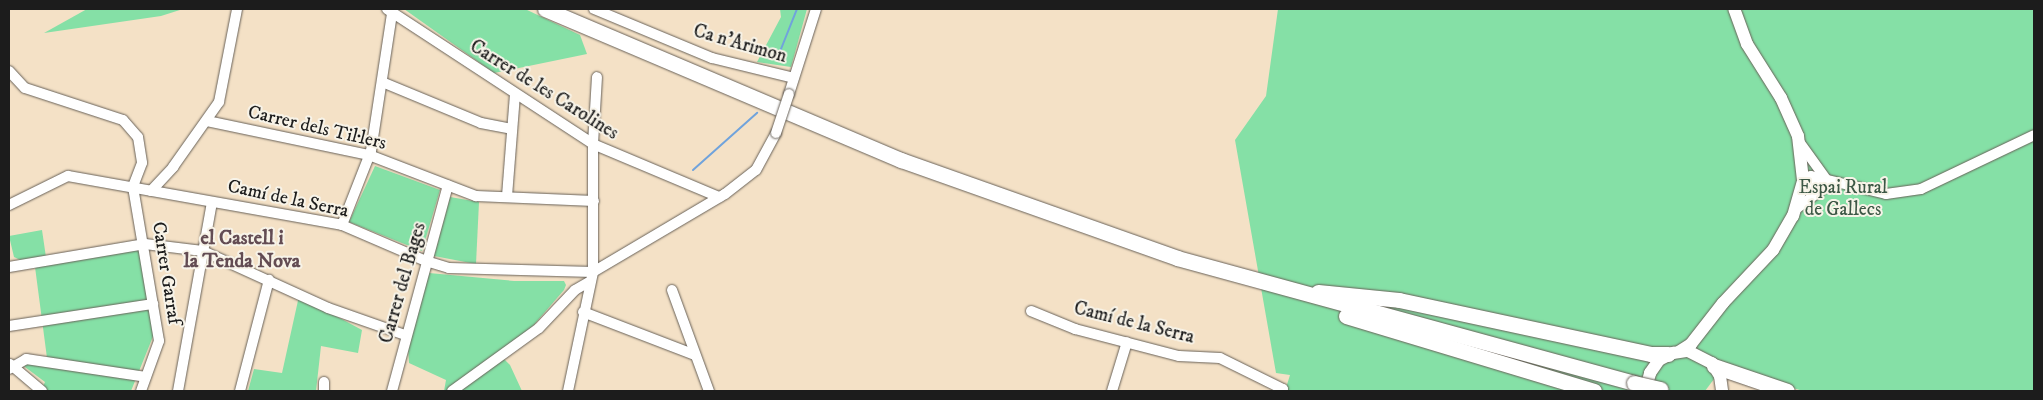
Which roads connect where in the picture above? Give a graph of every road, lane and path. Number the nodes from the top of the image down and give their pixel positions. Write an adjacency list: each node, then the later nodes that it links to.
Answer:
1 (237, 9): 12 (street)
2 (545, 9): 37 (highway)
3 (594, 9): 9 (street, Ca n'Arimon)
4 (816, 9): 9 (street)
5 (1734, 9): 16 (main road)
6 (389, 11): 10 (street); 11 (street, Carrer de les Carolines)
7 (9, 71): 21 (street)
8 (597, 77): 15 (street)
9 (794, 78): 24 (street, bridge)
10 (382, 82): 13 (street); 17 (street)
11 (515, 95): 13 (street); 15 (street, Carrer de les Carolines)
12 (207, 122): 17 (street, Carrer dels Til·lers); 22 (street)
13 (511, 129): 23 (street)
14 (2034, 135): 19 (street)
15 (593, 144): 24 (street, Carrer de les Carolines); 25 (street)
16 (1800, 144): 18 (main road); 19 (street)
17 (370, 155): 20 (street, Carrer dels Til·lers); 29 (street)
18 (1803, 180): 19 (street); 28 (main road)
19 (1824, 183): 28 (street)
20 (448, 185): 23 (street, Carrer dels Til·lers); 32 (street, Carrer del Bages)
21 (134, 187): 22 (street, Camí de la Serra); 27 (street, Camí de la Serra); 30 (street, Carrer Garraf)
22 (151, 191): 26 (street, Camí de la Serra)
23 (507, 196): 25 (street, Carrer dels Til·lers)
24 (719, 197): 34 (street)
25 (594, 201): 34 (street)
26 (212, 202): 29 (street, Camí de la Serra); 31 (street)
27 (9, 205)
28 (1796, 209): 43 (main road)
29 (342, 225): 32 (street, Camí de la Serra)
30 (145, 244): 31 (street); 33 (street); 40 (street, Carrer Garraf)
31 (203, 251): 35 (street); 56 (street)
32 (426, 261): 34 (street, Camí de la Serra); 45 (street, Carrer del Bages)
33 (9, 268)
34 (593, 272): 36 (street)
35 (269, 280): 45 (street); 57 (street)
36 (589, 282): 41 (street); 59 (street)
37 (1281, 288): 39 (highway); 47 (highway)
38 (672, 290): 48 (street)
39 (1304, 295): 52 (highway); 63 (highway)
40 (153, 304): 44 (street); 51 (street, Carrer Garraf)
41 (583, 312): 48 (street); 60 (street)
42 (1031, 312): 46 (street, Camí de la Serra)
43 (1712, 317): 47 (main road); 49 (main road)
44 (9, 326)
45 (405, 335): 58 (street, Carrer del Bages)
46 (1127, 342): 53 (street, Camí de la Serra); 62 (street)
47 (1674, 353): 49 (main road); 52 (main road)
48 (695, 355): 61 (street)
49 (1712, 364): 64 (main road); 65 (highway)
50 (10, 366): 51 (street); 54 (street)
51 (146, 377): 55 (street, Carrer Garraf)
52 (1651, 389)
53 (1283, 390)
54 (42, 391)
55 (141, 391)
56 (178, 391)
57 (240, 391)
58 (392, 391)
59 (452, 391)
60 (568, 391)
61 (709, 391)
62 (1112, 391)
63 (1594, 391)
64 (1722, 391)
65 (1787, 391)

